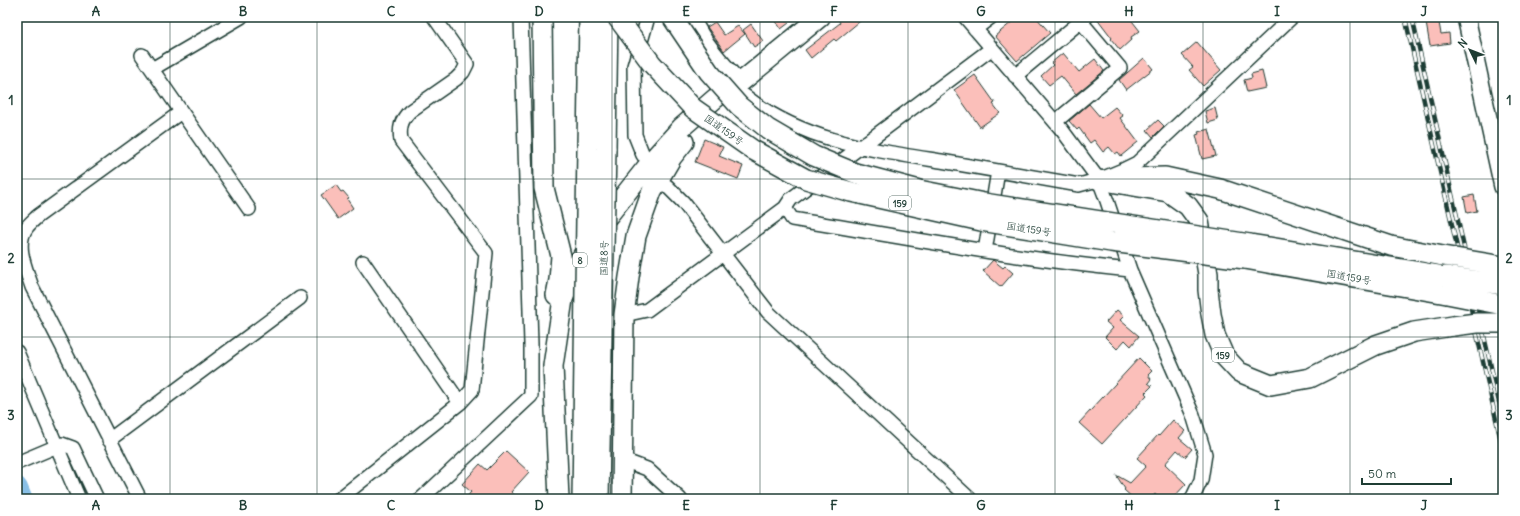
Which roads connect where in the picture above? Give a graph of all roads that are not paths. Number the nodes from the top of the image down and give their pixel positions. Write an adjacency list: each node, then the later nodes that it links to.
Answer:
1 (240, 17): 20 (street)
2 (434, 17): 47 (street)
3 (521, 17): 56 (street)
4 (542, 17): 46 (highway)
5 (589, 17): 58 (highway, 国道8号 / 8, bridge)
6 (608, 17): 59 (highway, 国道8号, bridge)
7 (617, 17): 34 (highway, 国道159号 / 159, bridge)
8 (648, 17): 26 (street)
9 (672, 17): 34 (highway, 国道159号 / 159, bridge)
10 (693, 17): 22 (street)
11 (820, 17): 22 (highway, 8)
12 (965, 17): 17 (street)
13 (991, 17): 17 (street)
14 (1292, 17): 28 (street)
15 (1466, 17): 30 (main road)
16 (1081, 18): 21 (street); 24 (street)
17 (975, 29): 18 (street)
18 (992, 49): 21 (street); 25 (street)
19 (142, 55): 20 (street)
20 (152, 69): 23 (street)
21 (1014, 76): 24 (street)
22 (743, 89): 25 (street); 43 (highway, 8); 46 (highway, 8)
23 (181, 112): 32 (street); 48 (street)
24 (1055, 122): 28 (street)
25 (859, 148): 27 (street); 31 (street)
26 (643, 155)
27 (998, 171): 28 (street); 33 (street)
28 (1099, 180): 37 (highway, bridge); 38 (street); 44 (highway, 159, bridge)
29 (667, 186): 35 (street)
30 (1503, 187)
31 (785, 208): 33 (street); 35 (street)
32 (249, 209)
33 (985, 251): 38 (street)
34 (1248, 251): 39 (highway, 国道159号 / 159)
35 (722, 254): 43 (street); 62 (street)
36 (362, 262): 47 (street)
37 (1503, 266)
38 (1130, 270): 63 (street)
39 (1446, 285): 40 (highway, 国道159号 / 159, bridge); 42 (highway, 国道159号 / 159, bridge)
40 (1503, 285)
41 (300, 298): 48 (street)
42 (1503, 305)
43 (624, 315): 50 (highway, 8)
44 (1503, 323)
45 (17, 352): 49 (street)
46 (553, 366): 57 (highway, 8)
47 (460, 403): 55 (street)
48 (109, 440): 54 (street)
49 (56, 447): 51 (street); 52 (street); 53 (street)
50 (623, 460): 60 (highway, 8); 61 (street)
51 (17, 463)
52 (79, 499)
53 (97, 499)
54 (140, 499)
55 (339, 499)
56 (421, 499)
57 (559, 499)
58 (582, 499)
59 (599, 499)
60 (622, 499)
61 (680, 499)
62 (970, 499)
63 (1192, 499)

